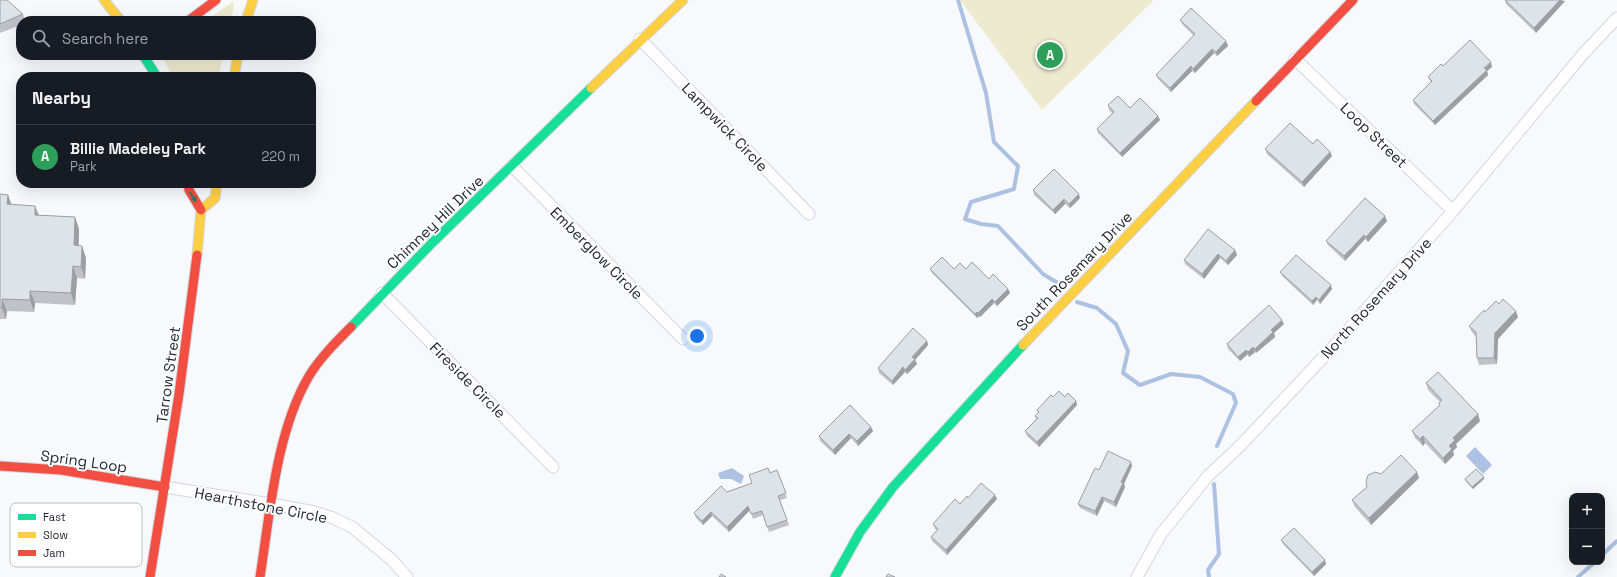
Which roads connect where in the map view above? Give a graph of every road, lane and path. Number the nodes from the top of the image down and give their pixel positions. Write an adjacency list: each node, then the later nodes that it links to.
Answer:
1 (104, 0): 6 (street)
2 (216, 0): 7 (street)
3 (253, 0): 8 (street)
4 (682, 0): 10 (street, Chimney Hill Drive)
5 (1352, 0): 11 (street, South Rosemary Drive)
6 (118, 16)
7 (195, 16)
8 (248, 16)
9 (1617, 18): 20 (street, North Rosemary Drive)
10 (640, 39): 16 (street, Chimney Hill Drive); 21 (street, Lampwick Circle)
11 (1295, 59): 20 (street, Loop Street); 31 (street, South Rosemary Drive)
12 (146, 60): 14 (street)
13 (237, 60): 15 (street)
14 (154, 72)
15 (235, 72)
16 (512, 166): 22 (street, Chimney Hill Drive); 23 (street, Emberglow Circle)
17 (189, 188): 19 (street, one-way to 19)
18 (217, 188): 19 (street)
19 (201, 210): 26 (street, Tarrow Street)
20 (1454, 211): 32 (street, North Rosemary Drive)
21 (810, 214)
22 (382, 293): 25 (street, Fireside Circle); 27 (street, Chimney Hill Drive)
23 (683, 339)
24 (0, 466): 26 (street, Spring Loop)
25 (553, 467)
26 (165, 488): 27 (street, Hearthstone Circle); 28 (street, Tarrow Street)
27 (271, 504): 29 (street, Chimney Hill Drive); 30 (street, Hearthstone Circle)
28 (150, 577)
29 (260, 577)
30 (407, 577)
31 (834, 577)
32 (1137, 577)

